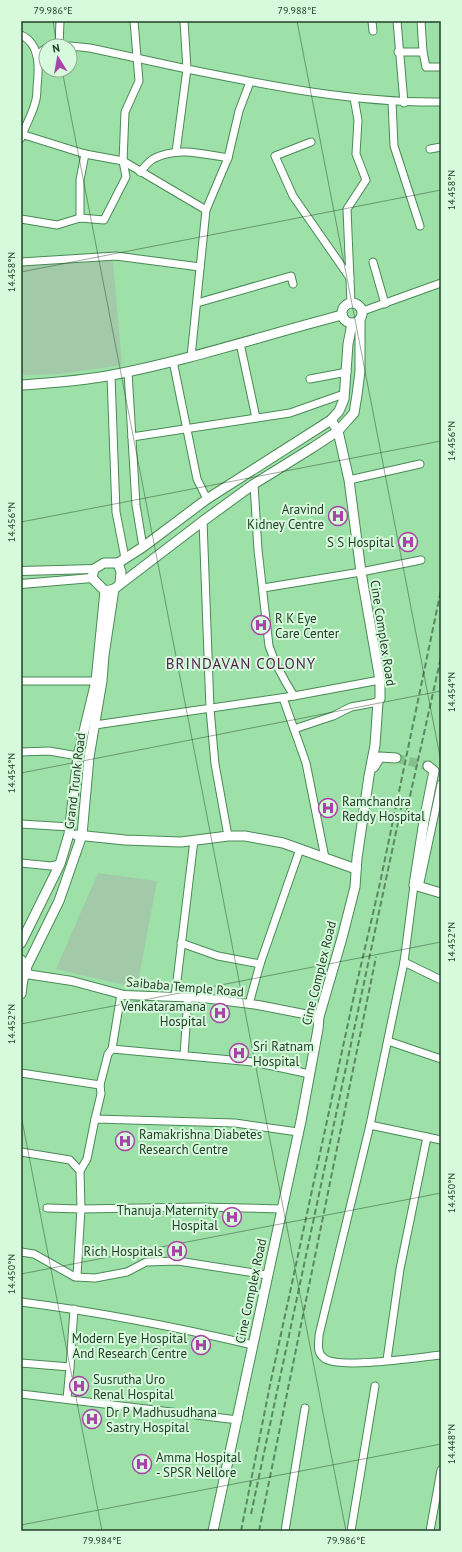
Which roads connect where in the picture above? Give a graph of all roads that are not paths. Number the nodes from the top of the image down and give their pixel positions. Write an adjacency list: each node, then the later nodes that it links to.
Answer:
1 (60, 21): 9 (street)
2 (134, 21): 14 (street)
3 (184, 21): 16 (street)
4 (372, 21): 7 (street)
5 (397, 21): 11 (street)
6 (421, 21): 12 (street)
7 (373, 31)
8 (22, 38): 13 (street)
9 (59, 38)
10 (78, 47): 14 (street)
11 (398, 52): 12 (street); 20 (street)
12 (423, 52): 15 (street)
13 (37, 55): 22 (street)
14 (137, 59): 16 (street); 29 (street)
15 (441, 67)
16 (187, 69): 17 (street); 26 (street)
17 (250, 82): 18 (street); 28 (street)
18 (354, 98): 19 (street); 38 (street)
19 (392, 102): 20 (street); 34 (street)
20 (404, 102): 21 (street)
21 (441, 102)
22 (21, 136): 27 (street)
23 (310, 142): 38 (street)
24 (441, 146): 25 (street)
25 (430, 149)
26 (176, 152): 28 (street); 30 (street)
27 (85, 154): 29 (street); 32 (street)
28 (228, 158): 31 (street)
29 (123, 161): 30 (street); 32 (street)
30 (140, 172): 31 (street)
31 (206, 210): 37 (street)
32 (80, 218): 33 (street)
33 (21, 219)
34 (420, 226)
35 (21, 262): 37 (street)
36 (373, 262): 43 (street)
37 (200, 267): 41 (street)
38 (350, 278): 42 (street)
39 (441, 283): 43 (street)
40 (293, 284): 41 (street)
41 (196, 303): 48 (street)
42 (351, 303): 44 (main road); 45 (main road)
43 (384, 304): 44 (street)
44 (363, 311): 46 (main road)
45 (342, 315): 46 (main road); 47 (main road)
46 (356, 323): 51 (main road); 59 (main road)
47 (240, 343): 48 (main road); 56 (street)
48 (191, 357): 49 (main road)
49 (174, 361): 50 (main road); 58 (street)
50 (128, 372): 52 (main road); 60 (street)
51 (347, 372): 53 (street); 55 (main road)
52 (111, 376): 54 (main road); 68 (street)
53 (310, 380)
54 (21, 385)
55 (344, 394): 56 (street); 57 (main road)
56 (256, 418): 58 (street)
57 (331, 420): 59 (main road, Cine Complex Road); 64 (main road)
58 (187, 429): 60 (street); 64 (street)
59 (338, 431): 62 (main road, Cine Complex Road); 63 (main road)
60 (132, 437): 66 (street)
61 (420, 464): 62 (street)
62 (349, 480): 70 (main road, Cine Complex Road)
63 (254, 484): 65 (main road); 74 (street)
64 (207, 499): 66 (main road)
65 (204, 521): 73 (main road); 81 (street)
66 (143, 547): 68 (main road)
67 (421, 560): 70 (street)
68 (121, 561): 71 (main road); 73 (main road)
69 (21, 571): 71 (street)
70 (361, 572): 74 (street); 76 (main road, Cine Complex Road)
71 (93, 574): 72 (street); 73 (main road)
72 (21, 584)
73 (113, 588): 77 (main road); 82 (main road, Grand Trunk Road)
74 (263, 588): 78 (street)
75 (21, 680): 77 (street)
76 (380, 680): 78 (street); 80 (main road, Cine Complex Road)
77 (96, 681): 85 (main road)
78 (294, 696): 79 (street)
79 (283, 698): 81 (street); 83 (street)
80 (378, 702): 83 (street); 88 (main road, Cine Complex Road)
81 (210, 709): 82 (street); 94 (street)
82 (95, 725): 93 (main road, Grand Trunk Road)
83 (294, 729): 97 (street)
84 (21, 752): 85 (street)
85 (78, 756): 92 (main road)
86 (396, 758): 88 (main road)
87 (428, 766): 101 (main road)
88 (369, 776): 100 (main road, Cine Complex Road)
89 (441, 784): 90 (street)
90 (438, 821): 101 (street)
91 (21, 824): 92 (street)
92 (70, 830): 93 (main road); 99 (main road)
93 (82, 835): 95 (main road); 107 (main road, Grand Trunk Road)
94 (228, 836): 95 (main road); 96 (main road)
95 (194, 840): 104 (street)
96 (300, 849): 97 (main road); 106 (street)
97 (325, 858): 100 (main road)
98 (21, 863): 99 (street)
99 (60, 864): 103 (main road)
100 (356, 869): 114 (main road, Cine Complex Road)
101 (417, 886): 102 (main road); 105 (street)
102 (441, 893)
103 (21, 943)
104 (181, 943): 106 (street); 111 (street)
105 (404, 962): 108 (street); 115 (street)
106 (260, 964): 113 (street)
107 (24, 972): 109 (main road, Grand Trunk Road); 110 (street, Saibaba Temple Road)
108 (439, 979)
109 (21, 994)
110 (121, 994): 111 (street, Saibaba Temple Road); 116 (street)
111 (175, 997): 112 (street, Saibaba Temple Road)
112 (188, 998): 113 (street, Saibaba Temple Road); 117 (street)
113 (249, 1004): 114 (street, Saibaba Temple Road)
114 (319, 1017): 120 (main road, Cine Complex Road)
115 (388, 1041): 118 (street); 123 (street)
116 (112, 1049): 117 (street); 121 (street)
117 (184, 1056): 120 (street)
118 (441, 1059)
119 (21, 1073): 121 (street)
120 (310, 1074): 124 (main road, Cine Complex Road)
121 (100, 1085): 122 (street)
122 (95, 1119): 124 (street); 128 (street)
123 (370, 1125): 125 (street); 139 (street)
124 (298, 1132): 131 (main road, Cine Complex Road)
125 (427, 1137): 126 (street); 139 (street)
126 (441, 1140)
127 (21, 1152): 128 (street)
128 (80, 1171): 130 (street)
129 (47, 1208): 130 (street)
130 (81, 1209): 131 (street); 134 (street)
131 (282, 1209): 133 (main road, Cine Complex Road)
132 (21, 1252): 134 (street)
133 (267, 1275): 134 (street); 137 (main road, Cine Complex Road)
134 (77, 1276)
135 (21, 1302): 136 (street)
136 (74, 1309): 137 (street); 141 (street)
137 (253, 1345): 146 (main road, Cine Complex Road)
138 (441, 1355): 139 (street)
139 (387, 1360)
140 (21, 1363): 141 (street)
141 (70, 1367): 144 (street)
142 (375, 1386): 150 (street)
143 (21, 1394): 144 (street)
144 (67, 1400): 146 (street)
145 (305, 1408): 149 (street)
146 (238, 1420): 148 (main road, Cine Complex Road)
147 (441, 1470): 151 (street)
148 (213, 1531)
149 (285, 1531)
150 (351, 1531)
151 (430, 1531)

